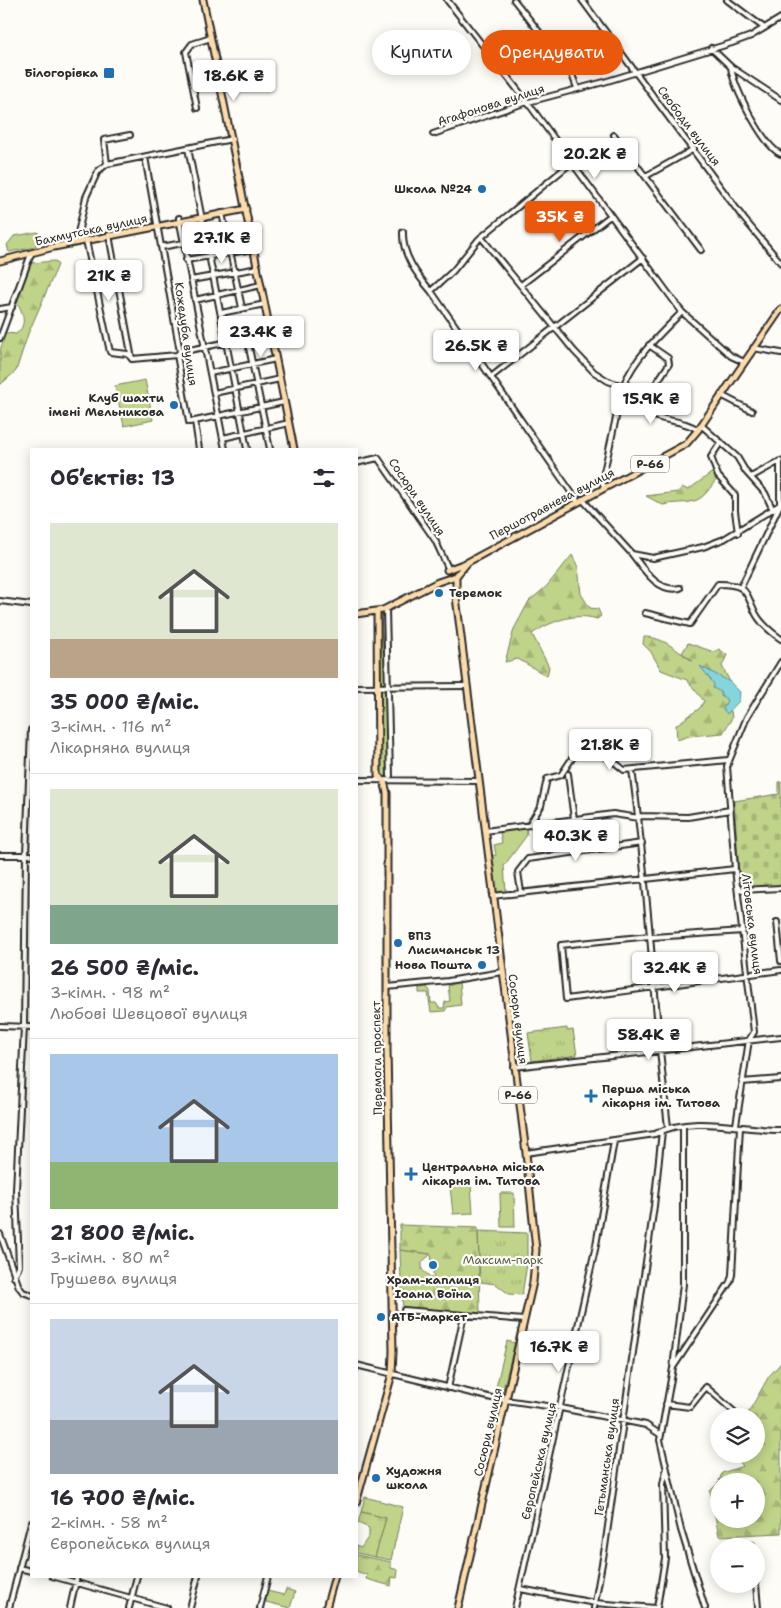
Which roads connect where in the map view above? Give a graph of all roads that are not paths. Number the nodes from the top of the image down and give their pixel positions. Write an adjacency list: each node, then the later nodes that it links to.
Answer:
1 (203, 0): 8 (main road)
2 (447, 0): 14 (street)
3 (514, 0): 12 (street)
4 (582, 0): 11 (street, Свободи вулиця)
5 (730, 1): 7 (street)
6 (781, 18): 7 (street, Агафонова вулиця)
7 (763, 27): 9 (street, Агафонова вулиця)
8 (211, 38): 15 (street); 19 (main road)
9 (710, 48): 10 (street); 11 (street, Агафонова вулиця)
10 (731, 67): 13 (street); 22 (street)
11 (636, 73): 12 (street, Агафонова вулиця); 21 (street, Свободи вулиця)
12 (578, 88): 14 (street, Агафонова вулиця)
13 (781, 100)
14 (528, 103): 16 (street, Агафонова вулиця); 24 (street)
15 (197, 108)
16 (433, 134)
17 (130, 135): 25 (street)
18 (614, 135): 26 (street)
19 (232, 140): 20 (street); 27 (main road)
20 (188, 148): 23 (street); 30 (street)
21 (694, 149): 26 (street); 51 (street, Свободи вулиця)
22 (780, 154)
23 (145, 157): 25 (street); 32 (street, Кожедуба вулиця)
24 (571, 163): 29 (street); 37 (street)
25 (107, 164): 40 (street)
26 (646, 176): 44 (street)
27 (246, 208): 28 (main road, Бахмутська вулиця); 33 (main road)
28 (222, 213): 30 (main road, Бахмутська вулиця); 36 (street)
29 (610, 216): 48 (street); 57 (street)
30 (202, 217): 31 (main road, Бахмутська вулиця); 38 (street)
31 (179, 220): 32 (main road, Бахмутська вулиця); 41 (street, Кожедуба вулиця)
32 (157, 226): 35 (main road, Бахмутська вулиця); 42 (street, Кожедуба вулиця)
33 (250, 231): 36 (street); 43 (main road)
34 (403, 232): 59 (street)
35 (109, 235): 39 (main road, Бахмутська вулиця); 79 (street)
36 (227, 236): 38 (street); 45 (street)
37 (481, 237): 57 (street); 59 (street)
38 (206, 239): 41 (street); 47 (street)
39 (86, 240): 40 (main road, Бахмутська вулиця); 79 (street)
40 (76, 242): 46 (main road, Бахмутська вулиця)
41 (184, 243): 42 (street); 49 (street, Кожедуба вулиця)
42 (161, 247): 77 (street, Кожедуба вулиця)
43 (254, 249): 45 (street); 52 (main road)
44 (701, 250)
45 (231, 253): 47 (street); 53 (street)
46 (31, 254): 50 (main road, Бахмутська вулиця); 63 (street)
47 (210, 257): 49 (street); 54 (street)
48 (643, 258): 67 (street); 69 (street)
49 (186, 260): 55 (street, Кожедуба вулиця)
50 (0, 261)
51 (781, 263)
52 (258, 268): 53 (street); 56 (main road)
53 (236, 273): 54 (street); 58 (street)
54 (214, 277): 55 (street); 60 (street)
55 (191, 280): 61 (street, Кожедуба вулиця)
56 (261, 285): 58 (street); 62 (main road)
57 (521, 285): 69 (street)
58 (238, 291): 60 (street); 64 (street)
59 (432, 291): 85 (street)
60 (218, 295): 61 (street); 68 (street)
61 (195, 300): 75 (street, Кожедуба вулиця)
62 (265, 304): 64 (street); 70 (main road)
63 (12, 307): 65 (street); 71 (street)
64 (242, 308): 68 (street)
65 (0, 309)
66 (781, 309): 76 (main road, Першотравнева вулиця / Р-66)
67 (682, 312): 74 (street); 81 (street)
68 (221, 313): 73 (street)
69 (555, 327): 85 (street); 88 (street)
70 (271, 332): 72 (street); 80 (main road)
71 (0, 338)
72 (247, 338): 73 (street); 82 (street)
73 (227, 341): 75 (street); 83 (street)
74 (649, 345): 88 (street); 95 (street)
75 (205, 347): 77 (street); 84 (street, Кожедуба вулиця)
76 (753, 348): 78 (street); 81 (main road, Першотравнева вулиця / Р-66)
77 (179, 353): 79 (street); 99 (street, Кожедуба вулиця)
78 (781, 353)
79 (132, 358)
80 (276, 358): 82 (street); 86 (main road)
81 (744, 362): 92 (main road, Першотравнева вулиця / Р-66)
82 (252, 364): 83 (street); 87 (street)
83 (232, 367): 84 (street); 89 (street)
84 (210, 373): 90 (street, Кожедуба вулиця)
85 (491, 377): 115 (street)
86 (280, 379): 87 (street); 93 (main road)
87 (256, 384): 89 (street); 94 (street)
88 (622, 386): 91 (street)
89 (236, 388): 90 (street); 96 (street)
90 (214, 393): 98 (street, Кожедуба вулиця)
91 (621, 394): 95 (street); 114 (street)
92 (721, 395): 97 (street); 101 (main road, Першотравнева вулиця / Р-66)
93 (284, 402): 94 (street); 100 (main road)
94 (261, 406): 96 (street); 102 (street)
95 (640, 408): 101 (street)
96 (240, 411): 98 (street); 103 (street)
97 (752, 411)
98 (218, 416): 99 (street); 104 (street, Кожедуба вулиця)
99 (195, 421): 106 (street, Кожедуба вулиця)
100 (289, 423): 102 (street); 110 (main road)
101 (700, 427): 105 (street); 114 (main road, Першотравнева вулиця / Р-66)
102 (266, 428): 103 (street); 109 (street)
103 (244, 434): 104 (street); 108 (street)
104 (222, 438): 107 (street, Кожедуба вулиця)
105 (721, 442): 113 (street); 118 (street)
106 (198, 448)
107 (225, 448)
108 (247, 448)
109 (270, 448)
110 (294, 448)
111 (781, 461): 113 (street); 116 (street)
112 (358, 463): 121 (street, Сосюри вулиця)
113 (751, 477): 117 (street)
114 (604, 487): 115 (main road, Першотравнева вулиця / Р-66)
115 (580, 500): 119 (street); 120 (main road, Першотравнева вулиця / Р-66)
116 (780, 504): 117 (street); 126 (street)
117 (773, 510): 118 (street)
118 (738, 533): 119 (street)
119 (632, 554): 125 (street)
120 (468, 562): 121 (main road, Першотравнева вулиця / Р-66); 122 (main road, Першотравнева вулиця / Р-66)
121 (449, 569): 122 (main road, Сосюри вулиця); 123 (main road); 124 (main road, Першотравнева вулиця / Р-66)
122 (456, 575): 123 (main road, Першотравнева вулиця); 135 (main road, Сосюри вулиця / Р-66)
123 (449, 578): 124 (main road, Першотравнева вулиця)
124 (438, 582): 129 (main road, Першотравнева вулиця / Р-66)
125 (680, 588)
126 (741, 588): 131 (street); 133 (street)
127 (0, 601): 128 (street)
128 (30, 605)
129 (386, 609): 130 (main road, Першотравнева вулиця / Р-66); 138 (street)
130 (377, 612): 132 (main road, Першотравнева вулиця); 137 (main road, Перемоги проспект)
131 (645, 613)
132 (358, 614)
133 (781, 639)
134 (781, 662): 139 (street)
135 (467, 686): 138 (street); 145 (main road, Сосюри вулиця / Р-66)
136 (358, 687): 137 (street)
137 (378, 687): 138 (street); 144 (main road, Перемоги проспект)
138 (387, 687): 142 (street)
139 (728, 760): 140 (street); 148 (street, Літовська вулиця)
140 (632, 770): 149 (street); 151 (street)
141 (568, 774): 150 (street)
142 (390, 776): 144 (street); 146 (street)
143 (358, 780): 144 (street)
144 (384, 781): 146 (street); 169 (main road, Перемоги проспект)
145 (479, 781): 146 (street); 152 (main road, Сосюри вулиця / Р-66)
146 (397, 782)
147 (30, 792): 155 (street)
148 (730, 810): 149 (street); 156 (street, Літовська вулиця)
149 (639, 817): 150 (street); 153 (street)
150 (574, 819): 151 (street)
151 (529, 824): 152 (street)
152 (484, 831): 161 (main road, Сосюри вулиця / Р-66)
153 (642, 843): 157 (street); 160 (street)
154 (0, 855): 155 (street)
155 (29, 855): 172 (street)
156 (735, 869): 157 (street); 158 (street, Літовська вулиця)
157 (646, 878): 160 (street); 164 (street)
158 (738, 887): 159 (street); 163 (street, Літовська вулиця)
159 (781, 888)
160 (521, 892): 161 (street)
161 (492, 896): 167 (main road, Сосюри вулиця / Р-66)
162 (777, 922): 165 (street)
163 (743, 931): 164 (street); 168 (street, Літовська вулиця)
164 (650, 936): 170 (street); 170 (street)
165 (781, 961)
166 (781, 970): 168 (street)
167 (502, 972): 169 (street); 177 (main road, Сосюри вулиця / Р-66)
168 (749, 973): 170 (street); 175 (street, Літовська вулиця)
169 (386, 987): 195 (main road, Перемоги проспект)
170 (655, 988): 176 (street)
171 (0, 1026): 172 (street)
172 (24, 1027): 173 (street); 188 (street)
173 (30, 1027)
174 (781, 1036): 175 (street)
175 (749, 1040): 176 (street); 179 (street, Літовська вулиця)
176 (659, 1050): 177 (street); 182 (street)
177 (514, 1067): 186 (main road, Сосюри вулиця / Р-66)
178 (781, 1079): 179 (street)
179 (742, 1082): 181 (street, Літовська вулиця)
180 (684, 1126): 181 (street); 182 (street); 194 (street)
181 (738, 1126): 183 (street); 194 (street, Літовська вулиця)
182 (668, 1127): 184 (street)
183 (781, 1130)
184 (662, 1131): 185 (street); 201 (street, Гетьманська вулиця)
185 (614, 1141): 186 (street); 199 (street, Європейська вулиця)
186 (526, 1153): 192 (main road, Сосюри вулиця / Р-66)
187 (0, 1234): 188 (street)
188 (14, 1276): 189 (street)
189 (30, 1295)
190 (404, 1310): 191 (street)
191 (464, 1315): 192 (street); 196 (street)
192 (524, 1320): 197 (main road, Сосюри вулиця / Р-66)
193 (358, 1366): 195 (street)
194 (673, 1368): 198 (street)
195 (392, 1374): 196 (street); 204 (main road, Перемоги проспект)
196 (448, 1388): 197 (street)
197 (506, 1401): 199 (street); 226 (main road, Сосюри вулиця / Р-66)
198 (666, 1404): 200 (street); 202 (street)
199 (561, 1408): 201 (street); 215 (street, Європейська вулиця)
200 (730, 1408)
201 (622, 1420): 202 (street); 218 (street, Гетьманська вулиця)
202 (660, 1435): 203 (street)
203 (666, 1468): 228 (street); 229 (street)
204 (358, 1496)
205 (30, 1527): 206 (street)
206 (19, 1568): 207 (street); 219 (street)
207 (30, 1571)
208 (60, 1578): 214 (street)
209 (77, 1578): 214 (street)
210 (137, 1578): 217 (street)
211 (198, 1578): 223 (street)
212 (268, 1578): 224 (street)
213 (334, 1578): 225 (main road)
214 (76, 1582): 217 (street); 220 (street)
215 (520, 1589): 218 (street); 227 (street, Європейська вулиця)
216 (757, 1593): 230 (street)
217 (132, 1598): 221 (street); 222 (street)
218 (595, 1606): 228 (street)
219 (10, 1608)
220 (70, 1608)
221 (129, 1608)
222 (167, 1608)
223 (190, 1608)
224 (260, 1608)
225 (326, 1608)
226 (458, 1608)
227 (515, 1608)
228 (656, 1608)
229 (705, 1608)
230 (758, 1608)

